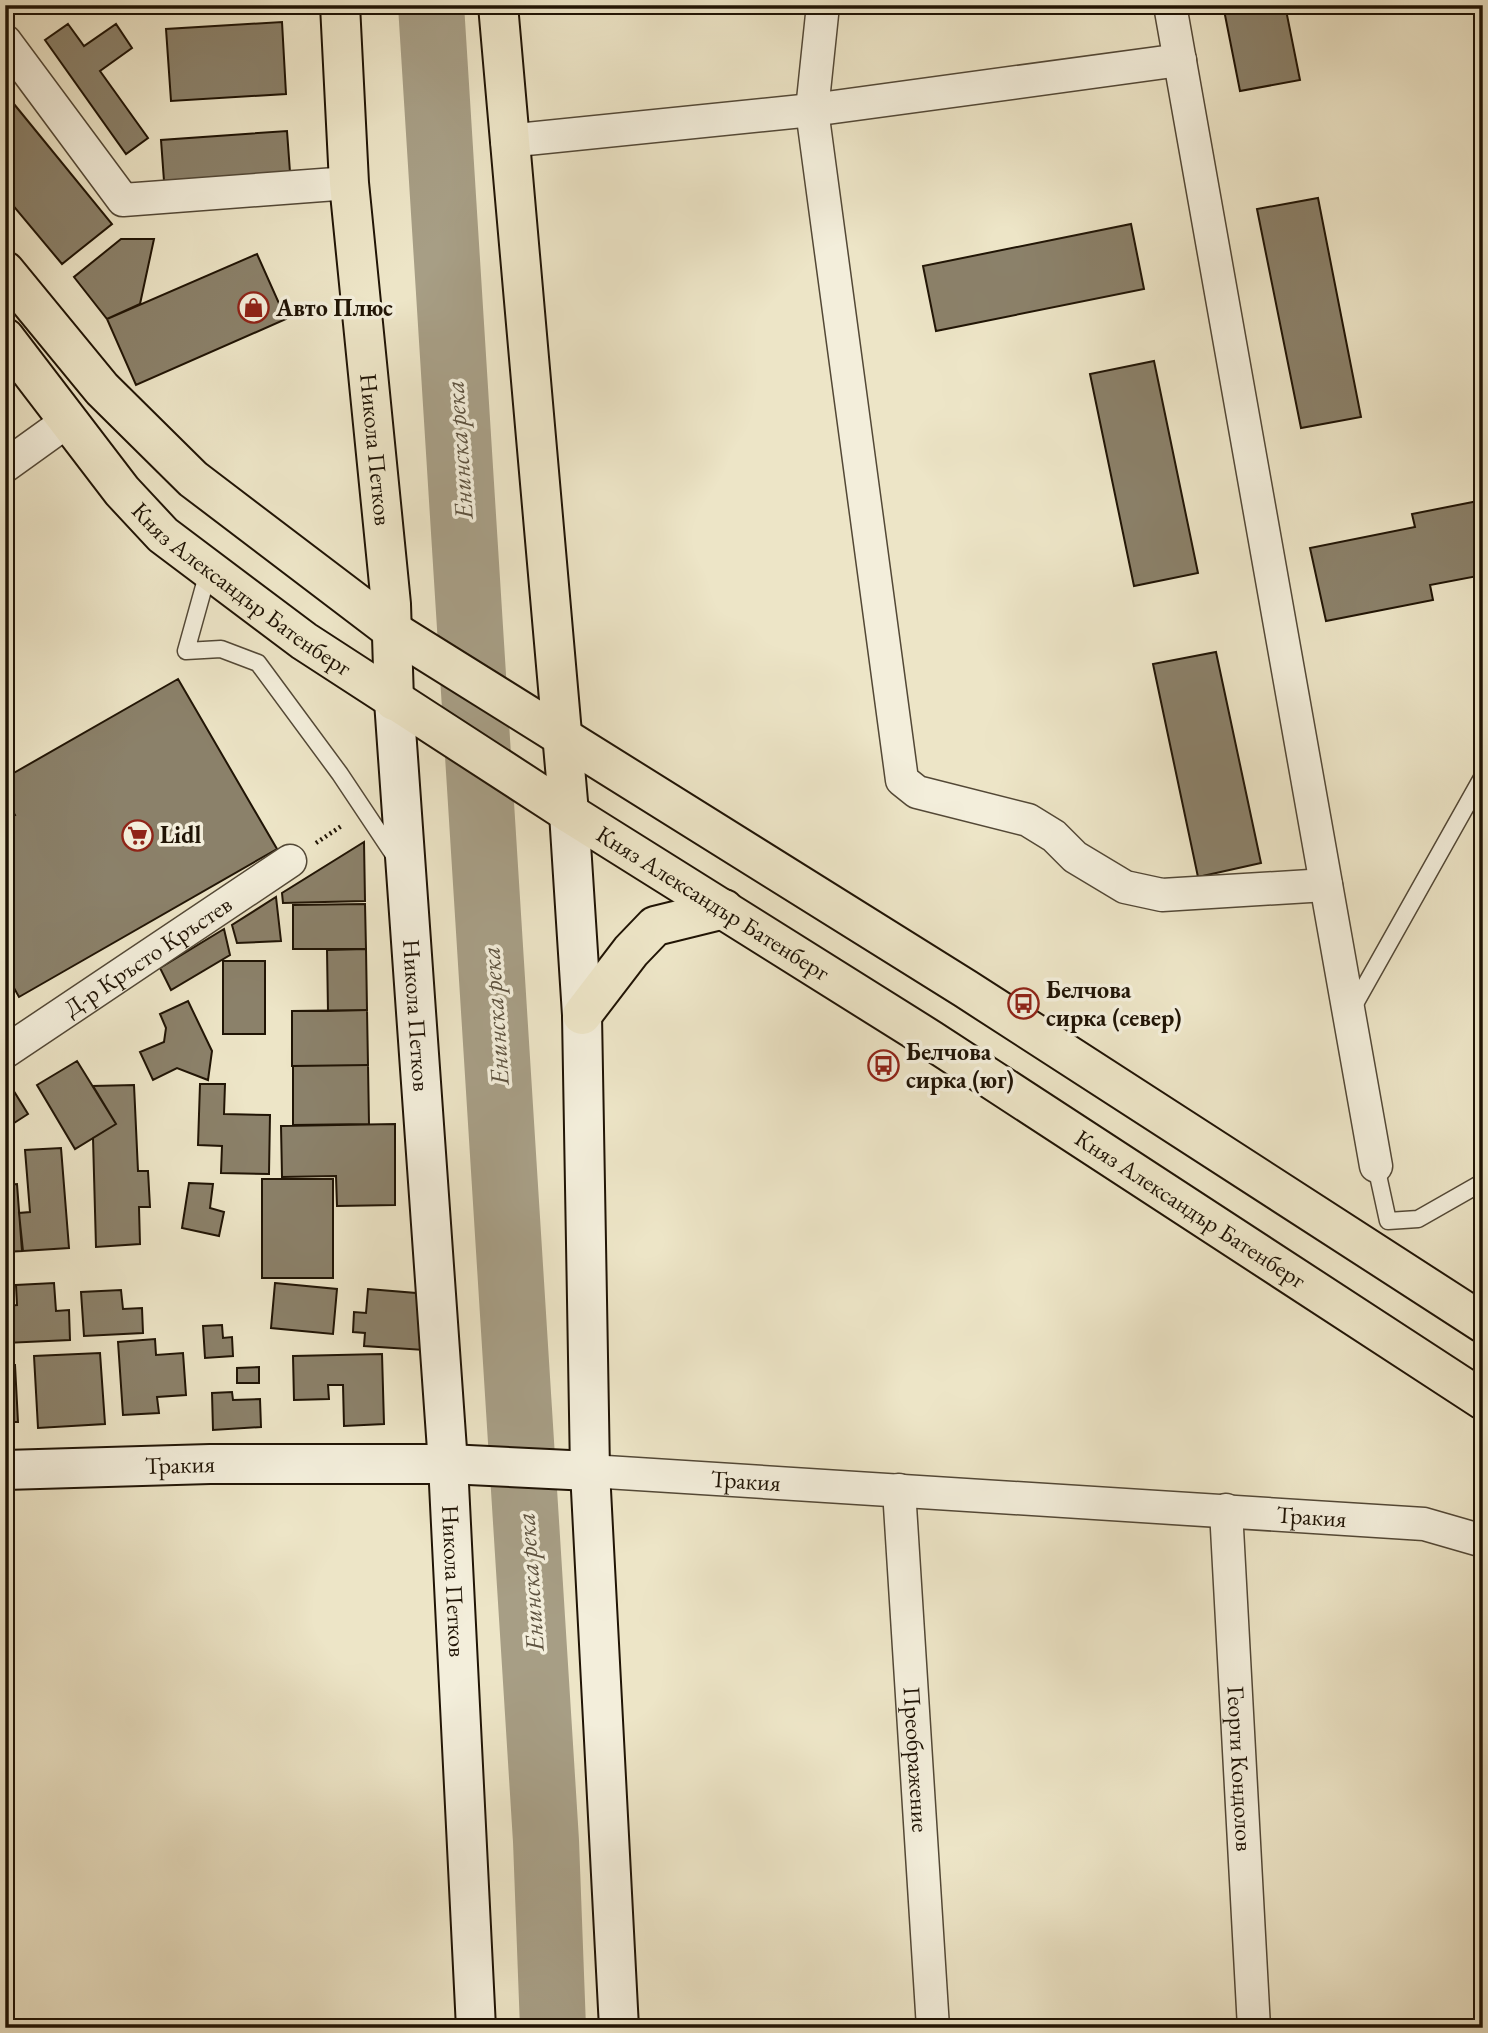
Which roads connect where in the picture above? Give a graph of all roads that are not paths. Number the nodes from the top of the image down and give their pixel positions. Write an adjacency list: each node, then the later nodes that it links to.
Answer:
1 (340, 5): 9 (main road, Никола Петков)
2 (498, 5): 8 (main road)
3 (823, 5): 7 (street)
4 (1170, 5): 6 (street)
5 (5, 41): 9 (street)
6 (1180, 60): 7 (street); 22 (street)
7 (812, 110): 8 (street); 22 (street)
8 (508, 141): 17 (main road)
9 (349, 183): 15 (main road, Никола Петков)
10 (5, 271): 15 (main road)
11 (5, 338): 12 (main road, Княз Александър Батенберг)
12 (69, 420): 13 (street); 14 (main road, Княз Александър Батенберг)
13 (5, 466)
14 (208, 572): 16 (main road, Княз Александър Батенберг); 21 (lane)
15 (393, 631): 16 (main road, Никола Петков); 17 (main road)
16 (394, 701): 19 (main road, Княз Александър Батенберг); 21 (main road, Никола Петков)
17 (563, 739): 19 (main road); 29 (main road)
18 (1483, 776): 24 (lane)
19 (569, 813): 23 (main road, Княз Александър Батенберг); 25 (main road)
20 (290, 861): 26 (street, Д-р Кръсто Кръстев)
21 (404, 869): 31 (main road, Никола Петков)
22 (1326, 885): 24 (street)
23 (724, 909): 25 (main road); 30 (main road, Княз Александър Батенберг)
24 (1349, 1013): 27 (street)
25 (582, 1015): 32 (main road)
26 (5, 1052)
27 (1376, 1166): 28 (lane)
28 (1483, 1182)
29 (1483, 1323)
30 (1483, 1401)
31 (461, 1464): 32 (main road, Тракия); 33 (main road, Тракия); 37 (main road, Никола Петков)
32 (576, 1469): 34 (street, Тракия); 38 (main road)
33 (5, 1470)
34 (899, 1490): 35 (street, Тракия); 39 (street, Преображение)
35 (1226, 1510): 36 (street, Тракия); 40 (street, Георги Кондолов)
36 (1483, 1541)
37 (476, 2028)
38 (619, 2028)
39 (933, 2028)
40 (1254, 2028)

